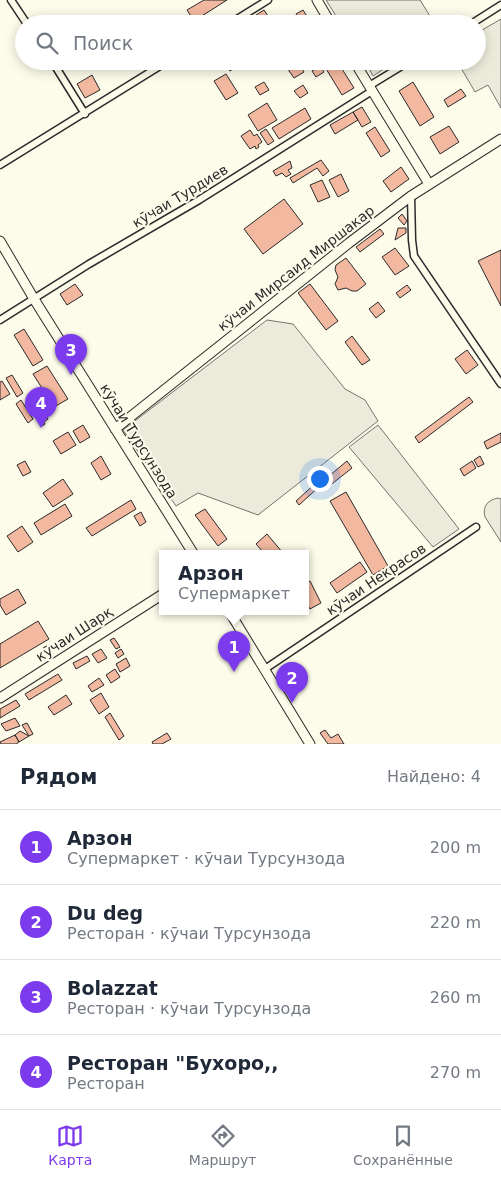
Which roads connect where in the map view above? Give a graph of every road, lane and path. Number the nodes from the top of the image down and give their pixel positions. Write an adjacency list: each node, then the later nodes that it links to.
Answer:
1 (11, 0): 5 (street)
2 (268, 0): 6 (street)
3 (317, 0): 7 (main road)
4 (501, 5): 8 (street)
5 (21, 15)
6 (244, 15)
7 (326, 15)
8 (485, 15)
9 (58, 70): 14 (street)
10 (154, 70): 14 (street)
11 (359, 70): 13 (main road)
12 (397, 70): 13 (street, кӯчаи Турдиев)
13 (371, 89): 17 (main road); 20 (street, кӯчаи Турдиев)
14 (85, 114): 16 (street)
15 (501, 139): 17 (main road, кӯчаи Мирсаид Миршакар)
16 (0, 165)
17 (430, 184): 18 (main road, кӯчаи Мирсаид Миршакар)
18 (411, 196): 22 (street); 23 (main road, кӯчаи Мирсаид Миршакар)
19 (0, 241): 20 (main road, кӯчаи Турсунзода)
20 (34, 299): 21 (street, кӯчаи Турдиев); 23 (main road, кӯчаи Турсунзода)
21 (0, 320)
22 (501, 384)
23 (115, 429): 25 (main road, кӯчаи Турсунзода)
24 (476, 527): 28 (street, кӯчаи Некрасов)
25 (191, 550)
26 (159, 597): 29 (main road, кӯчаи Шарқ)
27 (231, 615): 28 (main road)
28 (265, 669): 30 (main road)
29 (0, 698)
30 (310, 744)

